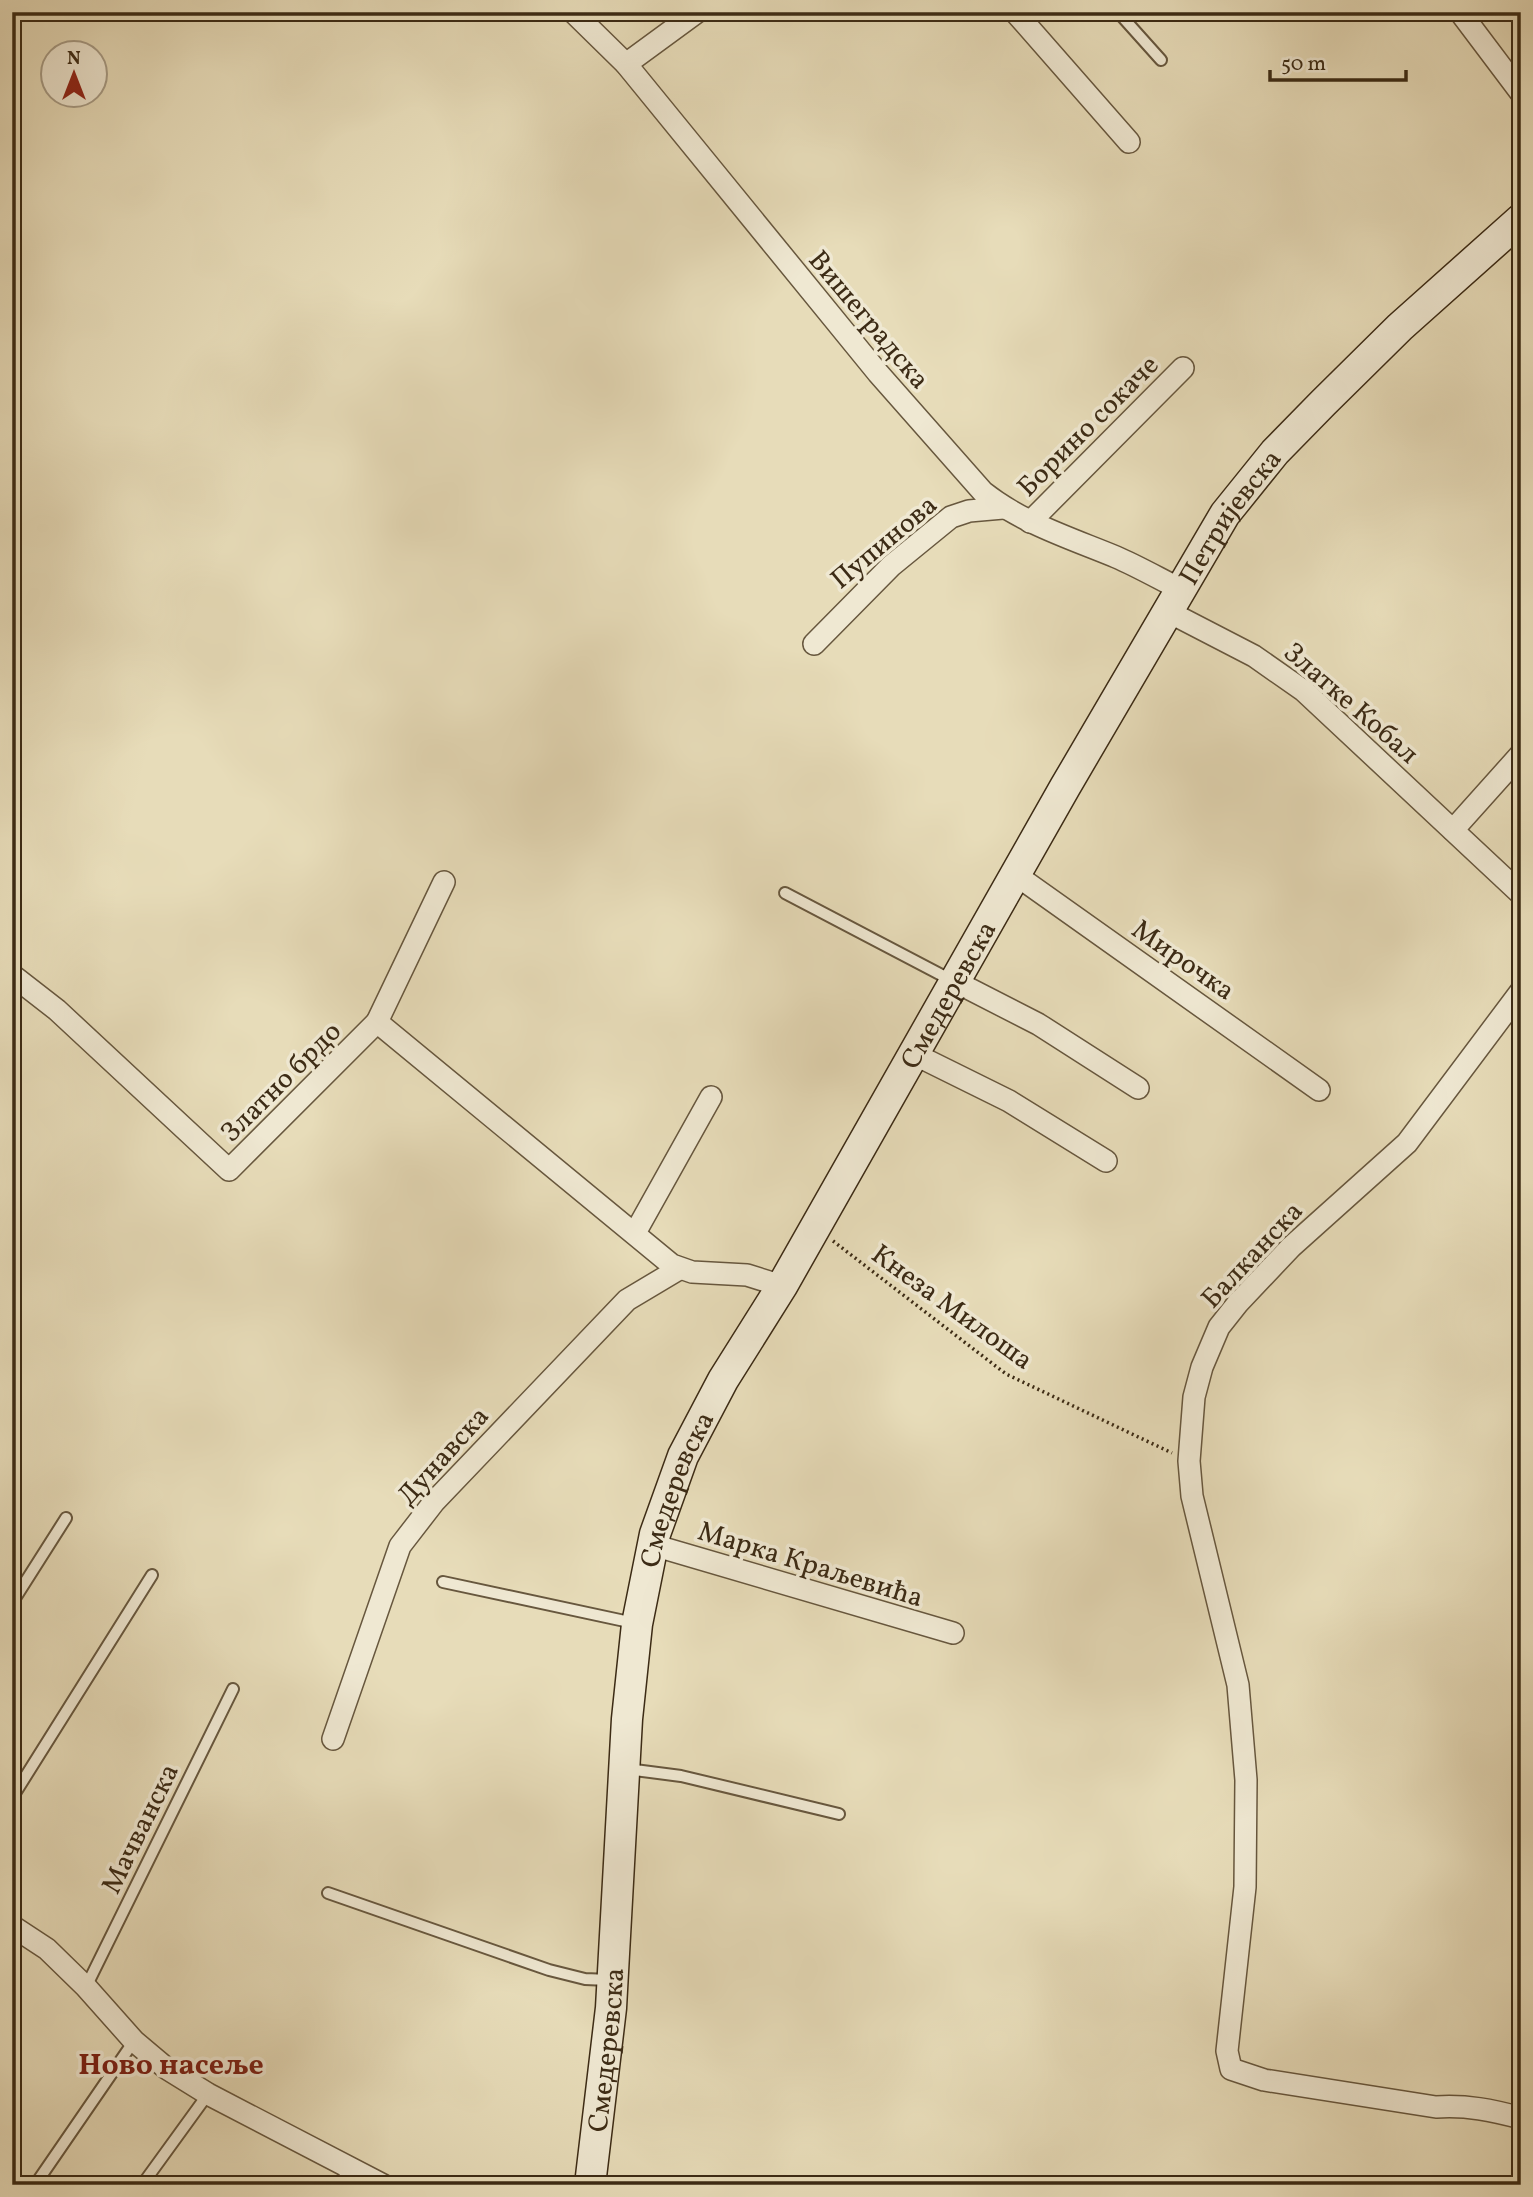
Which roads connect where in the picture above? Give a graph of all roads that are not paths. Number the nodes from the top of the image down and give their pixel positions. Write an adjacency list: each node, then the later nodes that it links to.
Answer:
1 (573, 12): 7 (street, Вишеградска)
2 (697, 12): 7 (street)
3 (1015, 12): 9 (street)
4 (1118, 12): 6 (lane)
5 (1460, 12): 8 (street)
6 (1161, 60)
7 (626, 64): 12 (street, Вишеградска)
8 (1521, 93)
9 (1129, 142)
10 (1521, 219): 14 (main road, Петријевска)
11 (1183, 368): 13 (street, Борино сокаче)
12 (1003, 508): 13 (street, Вишеградска); 15 (street, Пупинова)
13 (1030, 522): 14 (street, Вишеградска)
14 (1174, 600): 17 (street, Златке Кобал); 18 (main road, Петријевска)
15 (814, 644)
16 (1521, 754): 17 (street)
17 (1452, 830): 21 (street, Златке Кобал)
18 (1016, 875): 23 (main road, Смедеревска); 28 (street, Мирочка)
19 (444, 883): 25 (street, Златно брдо)
20 (785, 893): 23 (lane)
21 (1521, 894)
22 (12, 975): 25 (street, Златно брдо)
23 (956, 982): 26 (main road, Смедеревска); 27 (street)
24 (1521, 991): 52 (street, Балканска)
25 (377, 1022): 31 (street)
26 (914, 1054): 30 (street); 33 (main road, Смедеревска)
27 (1138, 1088)
28 (1319, 1090)
29 (712, 1097): 31 (street)
30 (1106, 1161)
31 (635, 1233): 32 (street)
32 (679, 1269): 33 (street); 42 (street, Дунавска)
33 (782, 1286): 35 (main road, Смедеревска)
34 (66, 1518): 38 (lane)
35 (653, 1545): 39 (main road, Смедеревска); 40 (street, Марка Краљевића)
36 (152, 1575): 44 (lane)
37 (443, 1582): 39 (lane)
38 (12, 1603)
39 (637, 1624): 43 (main road, Смедеревска)
40 (953, 1633)
41 (233, 1689): 49 (lane, Мачванска)
42 (332, 1739)
43 (624, 1769): 45 (lane); 48 (main road, Смедеревска)
44 (12, 1798)
45 (839, 1814)
46 (328, 1892): 48 (lane)
47 (12, 1926): 49 (street)
48 (614, 1981): 57 (main road, Смедеревска)
49 (86, 1987): 50 (street)
50 (134, 2041): 51 (street); 54 (lane)
51 (208, 2094): 53 (street); 55 (lane)
52 (1521, 2118)
53 (345, 2176): 56 (street)
54 (35, 2185)
55 (142, 2185)
56 (383, 2185)
57 (590, 2185)

